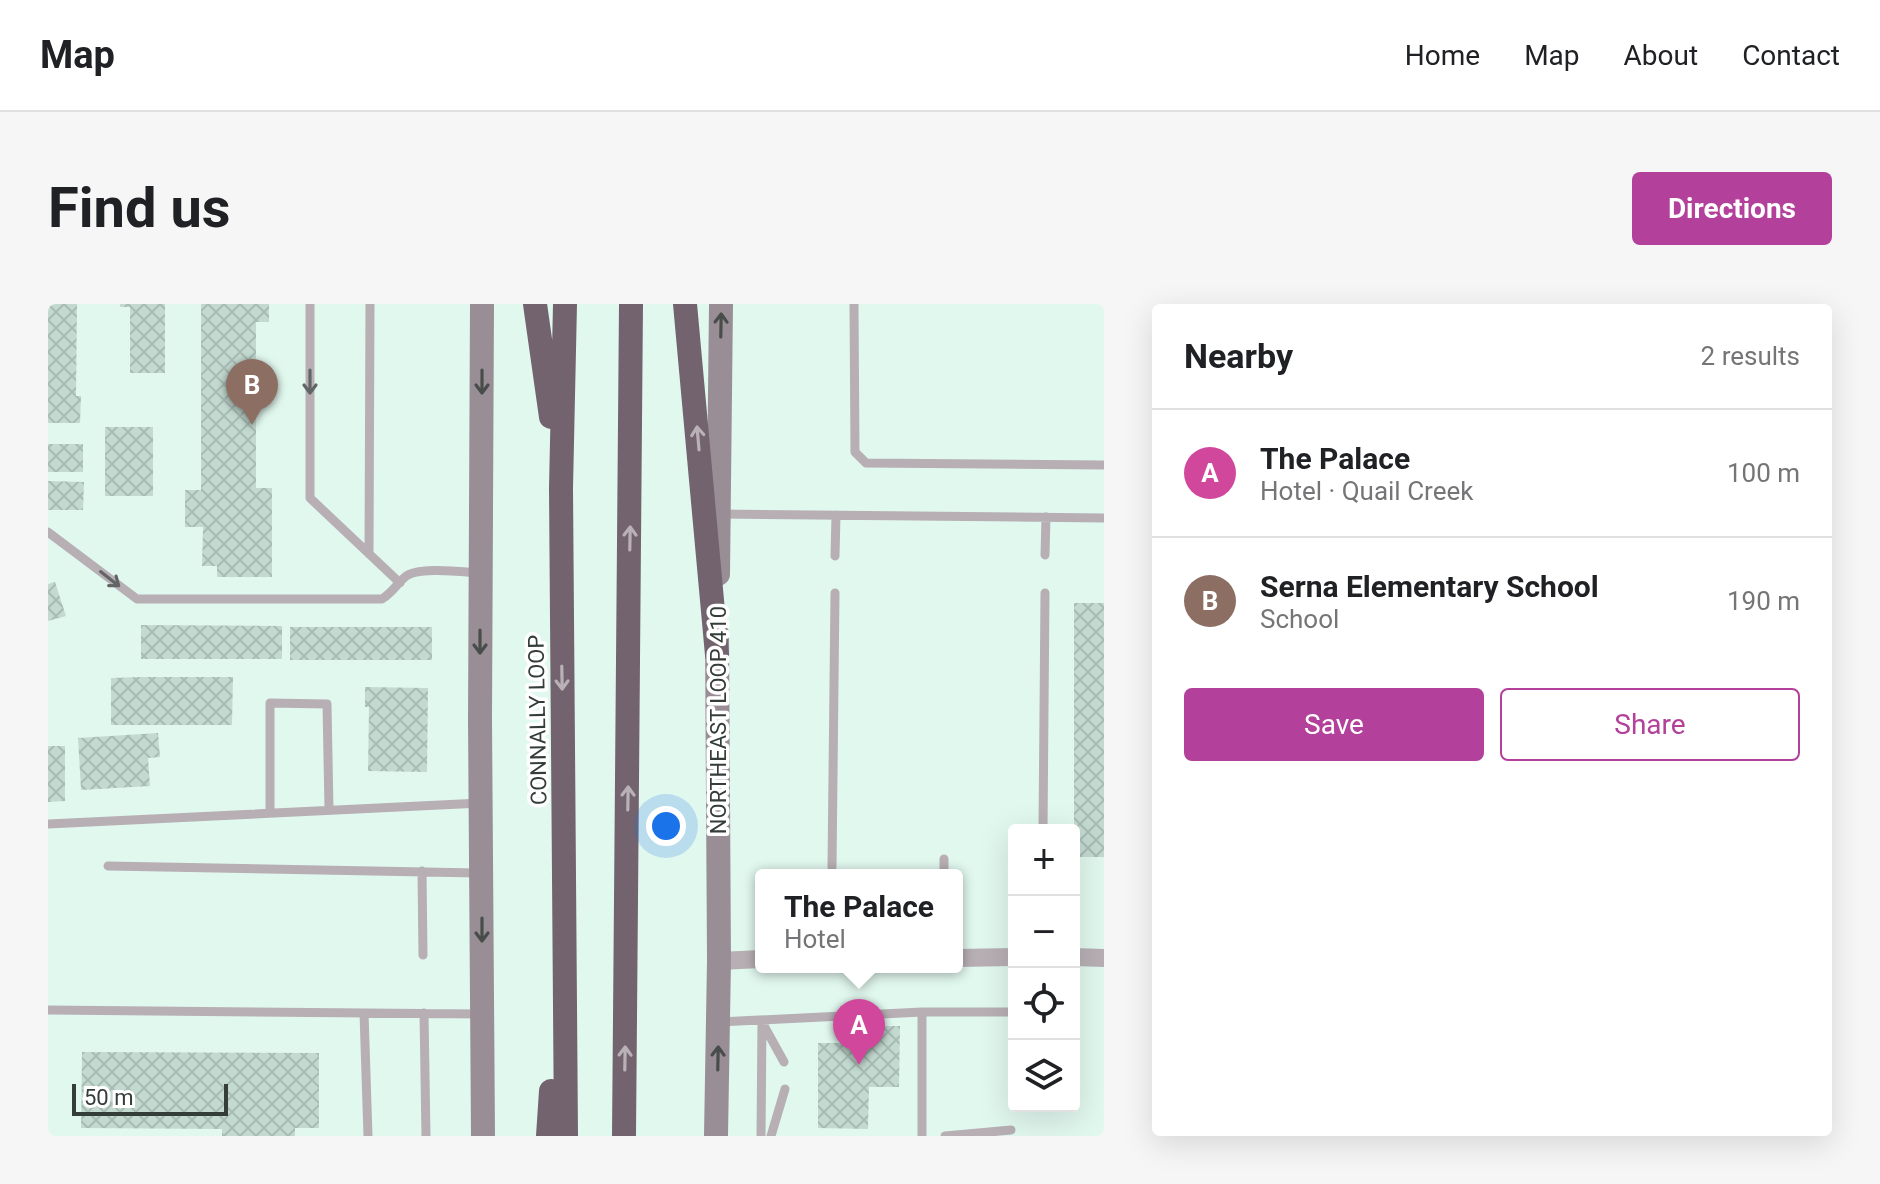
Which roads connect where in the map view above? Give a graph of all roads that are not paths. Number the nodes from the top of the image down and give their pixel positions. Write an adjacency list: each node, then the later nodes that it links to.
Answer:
1 (310, 304): 17 (lane, one-way to 17)
2 (370, 304): 17 (lane)
3 (482, 304): 20 (main road, one-way to 20)
4 (535, 304): 11 (highway)
5 (565, 304): 11 (highway, CONNALLY LOOP)
6 (631, 304): 60 (highway, one-way to 6)
7 (685, 304): 24 (highway, one-way to 7)
8 (721, 304): 12 (main road, NORTHEAST LOOP 410, one-way to 8)
9 (854, 304): 10 (lane)
10 (1104, 465)
11 (561, 488): 36 (highway, CONNALLY LOOP, one-way to 36)
12 (719, 514): 13 (lane); 24 (main road, NORTHEAST LOOP 410)
13 (836, 515): 14 (lane); 19 (lane)
14 (1046, 517): 15 (lane); 18 (lane)
15 (1104, 518)
16 (48, 532): 21 (lane, one-way to 21)
17 (369, 554): 21 (lane)
18 (1045, 555)
19 (835, 556)
20 (481, 573): 21 (lane); 25 (main road, one-way to 25)
21 (400, 583)
22 (835, 593): 32 (lane)
23 (1045, 593): 29 (lane)
24 (717, 655): 43 (main road, NORTHEAST LOOP 410)
25 (481, 803): 26 (lane); 35 (main road)
26 (329, 810): 27 (lane); 27 (lane)
27 (270, 813): 28 (lane)
28 (48, 824)
29 (1043, 824)
30 (944, 859): 33 (lane)
31 (108, 866): 34 (lane)
32 (832, 867)
33 (944, 869)
34 (422, 871): 35 (lane); 37 (lane)
35 (481, 873): 49 (main road, one-way to 49)
36 (564, 877): 58 (highway); 59 (highway, CONNALLY LOOP)
37 (423, 955)
38 (1008, 957): 40 (street)
39 (1080, 957): 41 (street)
40 (963, 958)
41 (1104, 958)
42 (755, 959): 43 (street)
43 (719, 961): 51 (main road, NORTHEAST LOOP 410)
44 (48, 1010): 47 (lane)
45 (922, 1012): 46 (lane); 50 (lane); 64 (lane)
46 (1008, 1012)
47 (364, 1013): 48 (lane); 55 (lane)
48 (424, 1013): 49 (lane); 56 (lane)
49 (482, 1014): 57 (main road)
50 (762, 1021): 51 (lane); 52 (lane); 62 (lane)
51 (719, 1022): 61 (main road, NORTHEAST LOOP 410, one-way to 51)
52 (784, 1062)
53 (785, 1089): 63 (lane)
54 (1011, 1130): 65 (lane)
55 (368, 1136)
56 (426, 1136)
57 (483, 1136)
58 (548, 1136)
59 (566, 1136)
60 (624, 1136)
61 (716, 1136)
62 (761, 1136)
63 (771, 1136)
64 (922, 1136)
65 (945, 1136)

